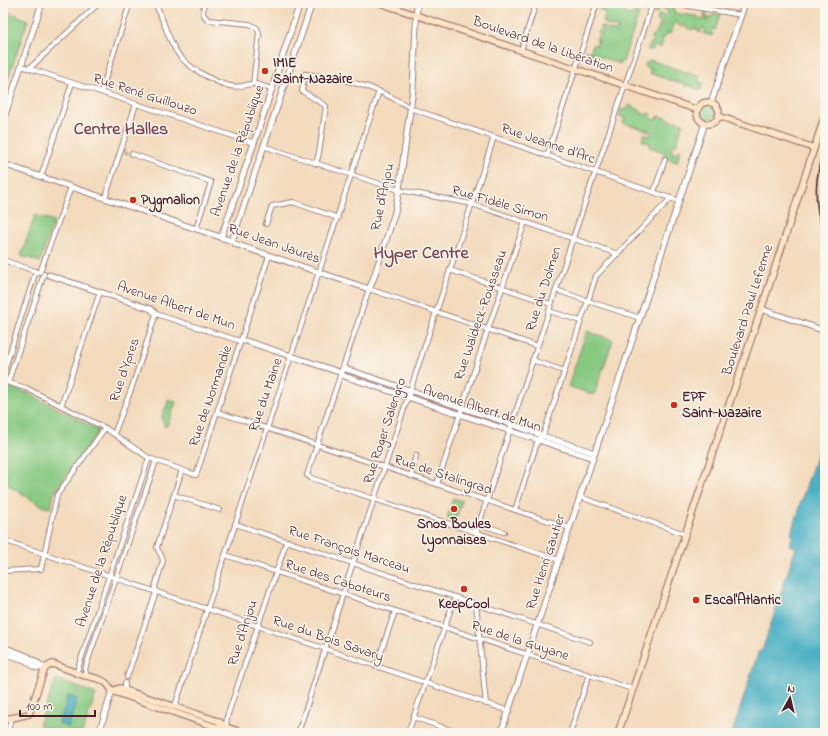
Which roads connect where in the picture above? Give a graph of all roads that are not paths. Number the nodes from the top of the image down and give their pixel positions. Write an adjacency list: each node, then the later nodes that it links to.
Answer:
1 (42, 3): 18 (street)
2 (99, 3): 19 (street)
3 (130, 3): 26 (street)
4 (154, 3): 22 (street)
5 (204, 3): 22 (street)
6 (300, 3): 24 (street, Avenue de la République)
7 (312, 3): 37 (street, Avenue de la République)
8 (380, 3): 15 (main road, Boulevard de la Libération)
9 (417, 3): 15 (street, Rue d'Anjou)
10 (536, 3): 17 (street)
11 (597, 3): 20 (street)
12 (653, 3): 23 (street, Rue du Dolmen)
13 (672, 3): 16 (street)
14 (745, 3): 16 (street)
15 (416, 15): 17 (main road, Boulevard de la Libération); 29 (street, Rue d'Anjou)
16 (741, 15): 27 (street)
17 (521, 50): 20 (main road, Boulevard de la Libération)
18 (21, 66): 19 (street, Rue René Guillouzo); 33 (street)
19 (28, 68): 21 (street, Rue René Guillouzo)
20 (576, 69): 23 (main road, Boulevard de la Libération); 40 (street)
21 (72, 83): 26 (street, Rue René Guillouzo); 46 (street)
22 (253, 84): 24 (street)
23 (625, 85): 30 (main road, Boulevard de la Libération); 44 (street, Rue du Dolmen)
24 (272, 89): 36 (street, Avenue de la République)
25 (379, 91): 29 (street, Rue Jeanne d'Arc); 43 (street, Rue Jeanne d'Arc); 45 (street, Rue du Maine)
26 (101, 92): 28 (street, Rue René Guillouzo)
27 (711, 103): 30 (main road); 32 (main road)
28 (136, 104): 36 (street, Rue René Guillouzo); 50 (street)
29 (410, 108): 35 (street, Rue Jeanne d'Arc); 48 (street, Rue d'Anjou)
30 (698, 110): 34 (main road)
31 (825, 115): 38 (main road, Boulevard Paul Leferme)
32 (718, 116): 34 (main road); 38 (main road)
33 (3, 121)
34 (705, 123): 52 (street, Rue Henri Gautier)
35 (494, 138): 40 (street, Rue Jeanne d'Arc); 53 (street, Rue Roger Salengro)
36 (254, 143): 58 (street, Avenue de la République)
37 (263, 146): 43 (street); 60 (street, Avenue de la République)
38 (814, 148): 74 (main road, Boulevard Paul Leferme)
39 (132, 154): 57 (street)
40 (547, 156): 44 (street, Rue Jeanne d'Arc)
41 (665, 159): 49 (street)
42 (3, 164): 46 (street, Rue Jean Jaurès)
43 (316, 164): 45 (street)
44 (596, 172): 49 (street, Rue Jeanne d'Arc); 59 (street, Rue du Dolmen)
45 (352, 175): 48 (street, Rue Fidèle Simon); 54 (street, Rue du Maine)
46 (41, 177): 47 (street, Rue Jean Jaurès)
47 (70, 187): 50 (street, Rue Jean Jaurès); 65 (street)
48 (399, 190): 53 (street, Rue Fidèle Simon); 69 (street, Rue d'Anjou)
49 (654, 192): 51 (street, Rue Jeanne d'Arc)
50 (105, 198): 57 (street, Rue Jean Jaurès)
51 (671, 198): 52 (street, Rue Jeanne d'Arc); 61 (street)
52 (679, 201): 78 (street, Rue Henri Gautier)
53 (472, 204): 55 (street, Rue Fidèle Simon); 64 (street, Rue Roger Salengro)
54 (338, 218): 56 (street); 66 (street, Rue du Maine)
55 (525, 222): 59 (street, Rue Fidèle Simon); 68 (street, Rue Waldeck-Rousseau)
56 (266, 224)
57 (196, 229): 58 (street, Rue Jean Jaurès)
58 (221, 238): 60 (street, Rue Jean Jaurès)
59 (573, 238): 61 (street, Rue Fidèle Simon); 70 (street, Rue du Dolmen)
60 (233, 243): 62 (street, Rue Jean Jaurès)
61 (618, 254): 72 (street)
62 (269, 256): 66 (street, Rue Jean Jaurès); 82 (street, Rue de Normandie)
63 (3, 260): 65 (street, Avenue Albert de Mun)
64 (450, 270): 68 (street); 76 (street, Rue Roger Salengro)
65 (40, 272): 67 (street, Avenue Albert de Mun); 88 (street); 89 (street)
66 (319, 272): 69 (street, Rue Jean Jaurès); 84 (street, Rue du Maine)
67 (50, 275): 71 (street, Avenue Albert de Mun)
68 (502, 288): 73 (street); 80 (street, Rue Waldeck-Rousseau)
69 (369, 289): 76 (street, Rue Jean Jaurès); 87 (street, Rue d'Anjou)
70 (556, 290): 72 (street); 73 (street, Rue du Dolmen)
71 (100, 292): 77 (street, Avenue Albert de Mun); 93 (street)
72 (588, 301): 78 (street); 79 (street)
73 (551, 304): 75 (street, Rue du Dolmen)
74 (761, 309): 81 (street); 124 (main road, Boulevard Paul Leferme)
75 (549, 311): 79 (street); 83 (street, Rue du Dolmen)
76 (436, 312): 80 (street, Rue Jean Jaurès); 91 (street, Rue Roger Salengro)
77 (156, 314): 82 (street, Avenue Albert de Mun); 101 (street, Rue d'Ypres)
78 (640, 318): 106 (street, Rue Henri Gautier)
79 (581, 321): 86 (street)
80 (488, 329): 83 (street, Rue Jean Jaurès); 94 (street, Rue Waldeck-Rousseau)
81 (825, 331)
82 (240, 341): 84 (street, Avenue Albert de Mun); 95 (street, Rue de Normandie)
83 (537, 346): 85 (street, Rue du Dolmen)
84 (291, 356): 87 (street, Avenue Albert de Mun); 99 (street, Rue du Maine)
85 (532, 360): 86 (street); 97 (street, Rue du Dolmen)
86 (564, 371): 102 (street)
87 (342, 372): 91 (street, Avenue Albert de Mun); 92 (street, Avenue Albert de Mun); 104 (street, Rue d'Anjou)
88 (3, 374)
89 (5, 381): 90 (street); 93 (street)
90 (3, 387)
91 (410, 390): 92 (street, Rue Roger Salengro); 94 (street, Avenue Albert de Mun)
92 (408, 398): 96 (street, Avenue Albert de Mun); 109 (street, Rue Roger Salengro)
93 (61, 406): 98 (street)
94 (462, 407): 96 (street, Rue Waldeck-Rousseau); 97 (street, Avenue Albert de Mun)
95 (217, 412): 99 (street, Rue de Stalingrad); 110 (street, Rue de Normandie)
96 (459, 414): 100 (street, Avenue Albert de Mun); 112 (street, Rue Waldeck-Rousseau)
97 (511, 424): 100 (street, Rue du Dolmen); 102 (street, Avenue Albert de Mun)
98 (105, 428): 101 (street); 127 (street)
99 (267, 428): 104 (street, Rue de Stalingrad); 119 (street, Rue du Maine)
100 (509, 431): 103 (street, Avenue Albert de Mun); 116 (street, Rue du Dolmen)
101 (114, 434): 107 (street)
102 (543, 435): 103 (street); 106 (street, Avenue Albert de Mun)
103 (538, 440): 106 (street, Avenue Albert de Mun); 118 (street)
104 (319, 446): 109 (street, Rue de Stalingrad); 115 (street, Rue d'Anjou)
105 (416, 455): 111 (street)
106 (594, 455): 114 (street, Rue Henri Gautier)
107 (149, 458): 108 (street); 133 (street, Avenue de la République)
108 (156, 461): 110 (street); 134 (street, Avenue de la République)
109 (385, 467): 111 (street, Rue de Stalingrad); 115 (street, Rue Roger Salengro)
110 (182, 470): 113 (street)
111 (411, 476): 112 (street, Rue de Stalingrad)
112 (437, 484): 116 (street, Rue de Stalingrad)
113 (174, 495): 117 (street); 135 (street)
114 (580, 497): 121 (street, Rue Henri Gautier); 124 (street)
115 (374, 499): 123 (street); 130 (street, Rue Roger Salengro)
116 (486, 500): 118 (street, Rue de Stalingrad); 120 (street, Rue du Dolmen)
117 (220, 510)
118 (515, 510): 121 (street, Rue de Stalingrad)
119 (235, 524): 126 (street, Rue François Marceau); 128 (street, Rue du Maine)
120 (479, 524): 122 (street); 123 (street, Rue du Dolmen)
121 (570, 528): 129 (street, Rue Henri Gautier)
122 (504, 532)
123 (476, 533): 129 (street)
124 (685, 534): 158 (main road, Boulevard Paul Leferme)
125 (3, 540): 127 (street, Rue du Bois Savary)
126 (288, 541): 130 (street, Rue François Marceau); 132 (street, Rue d'Anjou)
127 (45, 554): 131 (street); 133 (street, Rue du Bois Savary)
128 (225, 555): 132 (street, Rue des Caboteurs); 139 (street, Rue du Maine)
129 (559, 560): 141 (street, Rue Henri Gautier)
130 (353, 563): 136 (street, Rue Roger Salengro); 137 (street, Rue François Marceau)
131 (3, 571)
132 (277, 572): 136 (street, Rue des Caboteurs); 142 (street, Rue d'Anjou)
133 (109, 576): 134 (street, Rue du Bois Savary); 152 (street, Avenue de la République)
134 (116, 578): 135 (street, Rue du Bois Savary); 153 (street, Avenue de la République)
135 (156, 592): 139 (street, Rue du Bois Savary); 155 (street)
136 (343, 594): 140 (street, Rue des Caboteurs); 147 (street, Rue Roger Salengro)
137 (455, 597): 138 (street, Rue François Marceau); 143 (street)
138 (476, 604): 141 (street, Rue François Marceau); 144 (street)
139 (207, 609): 142 (street, Rue du Bois Savary); 162 (street, Rue du Maine)
140 (395, 611): 143 (street, Rue des Caboteurs); 150 (street)
141 (538, 624): 145 (street, Rue François Marceau); 149 (street, Rue Henri Gautier)
142 (258, 626): 147 (street, Rue du Bois Savary); 167 (street, Rue d'Anjou)
143 (444, 628): 144 (street, Rue de la Guyane); 157 (street)
144 (479, 639): 149 (street, Rue de la Guyane); 161 (street)
145 (590, 642)
146 (3, 647): 151 (street)
147 (325, 649): 150 (street, Rue du Bois Savary); 171 (street, Rue Roger Salengro)
148 (3, 652): 151 (street)
149 (528, 655): 154 (street, Rue de la Guyane); 163 (street, Rue Henri Gautier)
150 (376, 667): 157 (street, Rue du Bois Savary)
151 (45, 668): 152 (main road); 165 (main road)
152 (76, 671): 153 (main road)
153 (86, 674): 160 (main road)
154 (589, 675): 158 (street, Rue de la Guyane); 175 (street)
155 (127, 677)
156 (125, 683): 159 (street)
157 (425, 683): 161 (street, Rue du Bois Savary); 164 (street)
158 (632, 689): 176 (main road, Boulevard Paul Leferme)
159 (125, 690): 160 (main road); 162 (main road)
160 (112, 691): 167 (main road); 169 (street)
161 (486, 704): 163 (street, Rue du Bois Savary)
162 (175, 706): 167 (main road)
163 (509, 711): 174 (street, Rue Henri Gautier)
164 (413, 717): 172 (street); 173 (street)
165 (11, 718): 166 (main road); 168 (street)
166 (3, 720)
167 (225, 730): 170 (main road)
168 (8, 733)
169 (98, 733)
170 (244, 733)
171 (298, 733)
172 (408, 733)
173 (448, 733)
174 (501, 733)
175 (570, 733)
176 (618, 733)

